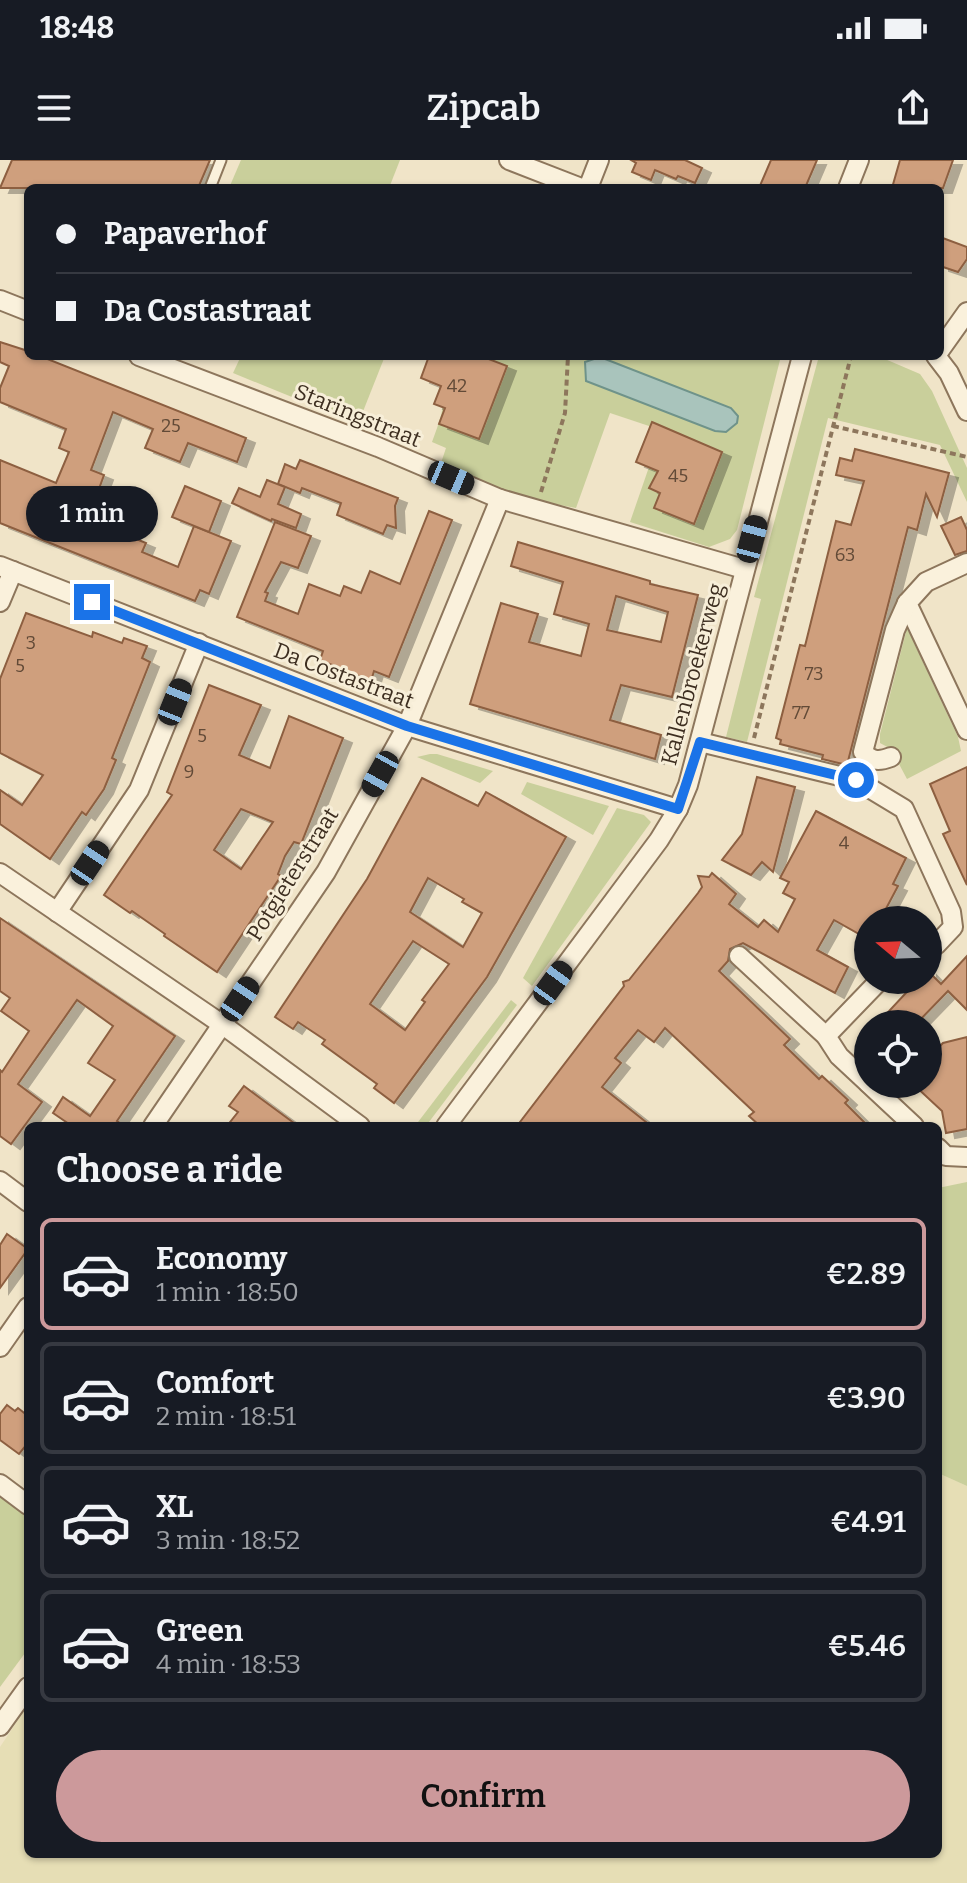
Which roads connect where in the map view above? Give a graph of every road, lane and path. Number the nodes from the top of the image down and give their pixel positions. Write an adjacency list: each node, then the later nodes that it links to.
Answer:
1 (221, 160): 5 (lane)
2 (509, 160): 6 (street)
3 (599, 160): 7 (street)
4 (859, 160): 8 (street)
5 (212, 184)
6 (571, 184)
7 (590, 184)
8 (850, 184)
9 (0, 300): 10 (street)
10 (24, 309)
11 (967, 312): 12 (street)
12 (944, 344)
13 (150, 360): 21 (street, Staringstraat)
14 (568, 360): 22 (path)
15 (801, 360): 25 (street, Kallenbroekerweg)
16 (850, 360): 19 (path)
17 (939, 360): 18 (street)
18 (967, 411)
19 (833, 426): 20 (path); 32 (path)
20 (967, 457)
21 (500, 499): 22 (street, Staringstraat); 29 (street, Potgieterstraat)
22 (536, 510): 25 (street, Staringstraat)
23 (967, 563): 27 (street)
24 (6, 568): 26 (street); 28 (street, Da Costastraat)
25 (744, 569): 31 (street, Kallenbroekerweg)
26 (0, 602)
27 (907, 603): 30 (street); 33 (street)
28 (199, 643): 29 (street, Da Costastraat); 36 (street)
29 (407, 726): 34 (street, Da Costastraat); 40 (street, Potgieterstraat)
30 (967, 730)
31 (700, 742): 32 (street); 34 (street, Kallenbroekerweg)
32 (750, 754): 37 (street)
33 (891, 757)
34 (678, 809): 46 (street, Kallenbroekerweg)
35 (0, 873): 36 (street)
36 (57, 912): 40 (street)
37 (942, 939)
38 (739, 956): 41 (street)
39 (866, 994): 41 (street)
40 (223, 1025): 44 (street, Potgieterstraat); 45 (street)
41 (826, 1036): 42 (street)
42 (854, 1070)
43 (883, 1098): 47 (street)
44 (156, 1122)
45 (355, 1122)
46 (449, 1122)
47 (910, 1122)
48 (942, 1152): 49 (street)
49 (967, 1157)
50 (0, 1181): 51 (street)
51 (24, 1199)
52 (24, 1313): 53 (street)
53 (0, 1347)
54 (0, 1484): 55 (street)
55 (24, 1502)
56 (24, 1693): 57 (street)
57 (0, 1726)

